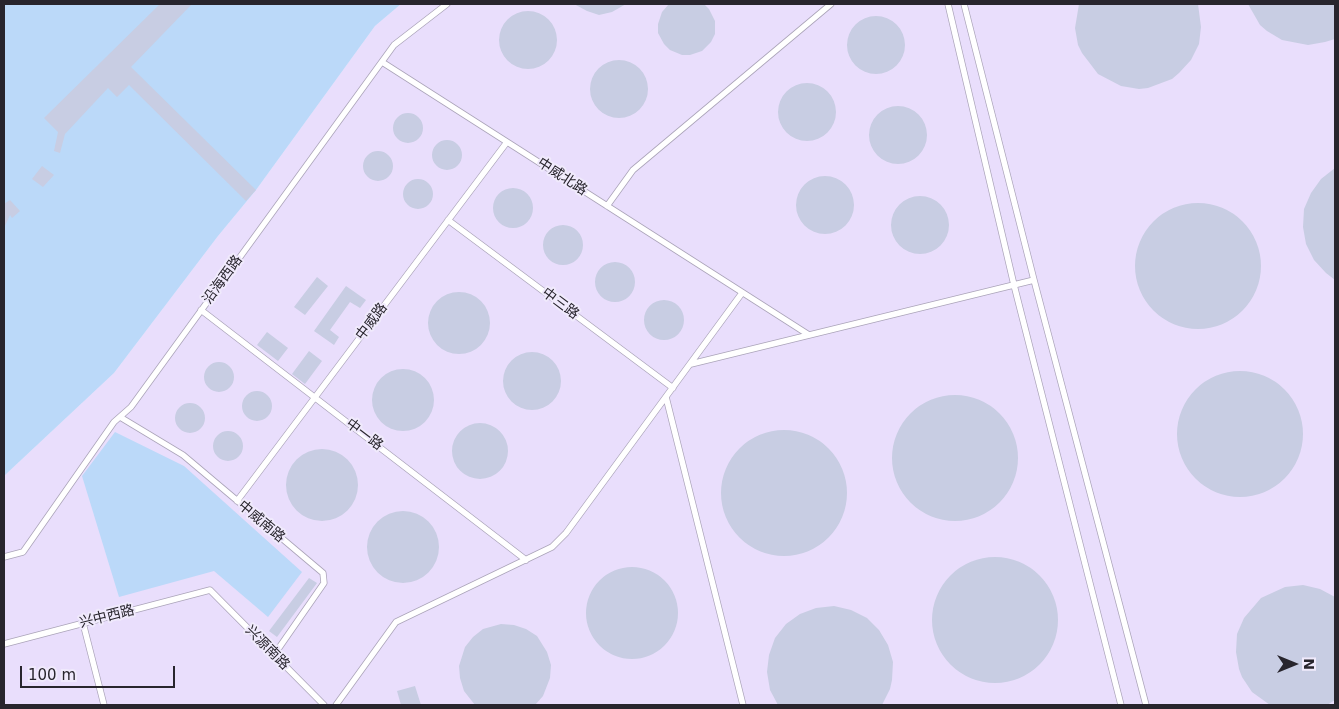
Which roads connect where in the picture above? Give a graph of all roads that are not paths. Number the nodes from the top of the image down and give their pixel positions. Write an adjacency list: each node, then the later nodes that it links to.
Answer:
1 (447, 4): 5 (lane, 沿海西路)
2 (831, 4): 7 (lane)
3 (948, 4): 10 (lane)
4 (964, 4): 9 (lane)
5 (382, 62): 6 (lane, 中威北路); 12 (lane, 沿海西路)
6 (507, 142): 7 (lane, 中威北路); 8 (lane, 中威路)
7 (607, 206): 11 (lane, 中威北路)
8 (448, 220): 15 (lane, 中三路); 17 (lane, 中威路)
9 (1034, 280): 10 (lane); 31 (lane)
10 (1014, 284): 13 (lane); 30 (lane)
11 (742, 293): 13 (lane, 中威北路); 14 (lane)
12 (201, 310): 17 (lane, 中一路); 18 (lane, 沿海西路)
13 (810, 334): 14 (lane)
14 (690, 364): 15 (lane)
15 (673, 388): 16 (lane)
16 (666, 397): 21 (lane); 29 (lane)
17 (315, 398): 19 (lane, 中威路); 21 (lane, 中一路)
18 (120, 417): 19 (lane, 中威南路); 20 (lane, 沿海西路)
19 (237, 501): 25 (lane, 中威南路)
20 (4, 557)
21 (526, 560): 28 (lane)
22 (210, 590): 23 (lane, 兴中西路); 25 (lane, 兴源南路)
23 (83, 623): 24 (lane, 兴中西路); 26 (lane)
24 (4, 644)
25 (274, 655): 27 (lane, 兴源南路)
26 (104, 705)
27 (324, 705)
28 (336, 705)
29 (743, 705)
30 (1121, 705)
31 (1146, 705)

